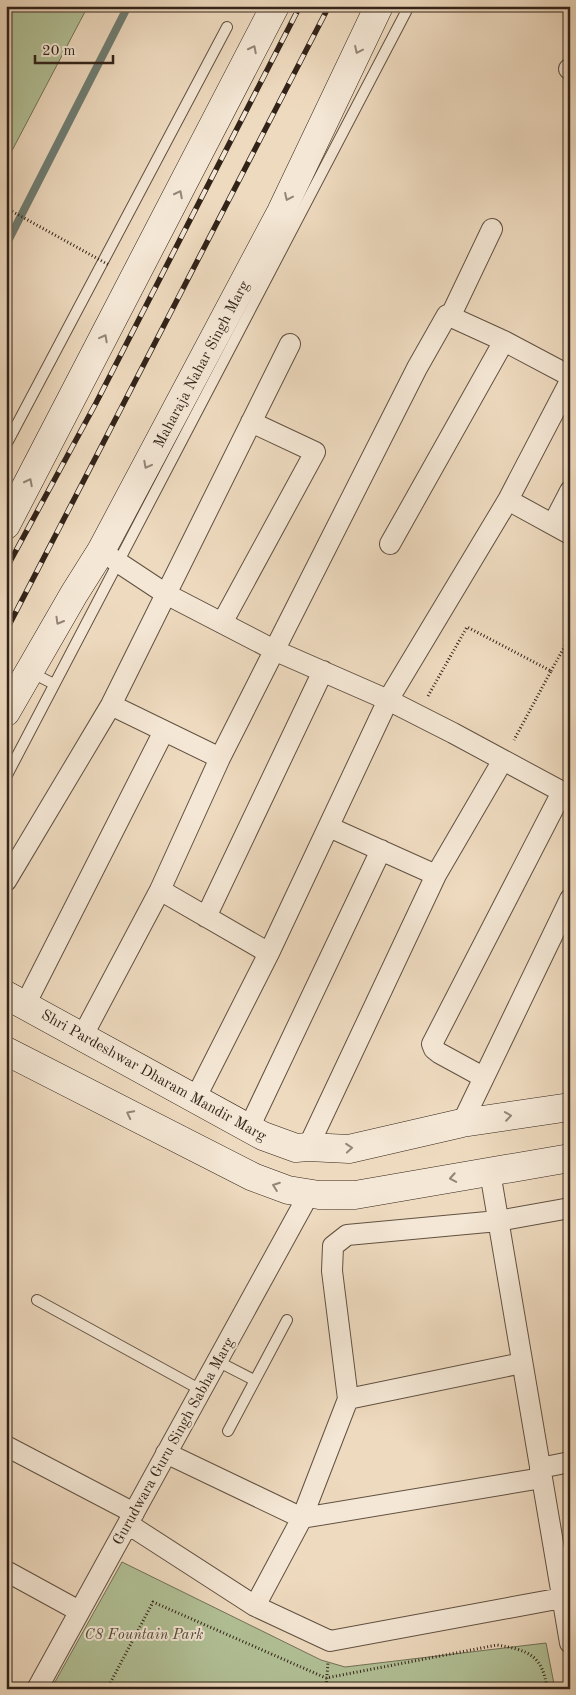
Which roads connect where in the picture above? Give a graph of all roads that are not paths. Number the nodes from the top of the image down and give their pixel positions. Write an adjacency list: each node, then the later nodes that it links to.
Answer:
1 (275, 6): 16 (main road, one-way to 1)
2 (379, 6): 5 (main road, Maharaja Nahar Singh Marg, one-way to 5)
3 (409, 6): 5 (lane)
4 (227, 27): 13 (lane)
5 (321, 153): 19 (main road, Maharaja Nahar Singh Marg)
6 (492, 229): 7 (street)
7 (451, 315): 8 (street); 23 (street)
8 (504, 341): 10 (street); 18 (street)
9 (290, 344): 12 (street)
10 (570, 376)
11 (570, 381): 15 (street)
12 (251, 422): 20 (street); 22 (street)
13 (6, 445)
14 (570, 491): 17 (street)
15 (508, 500): 17 (street); 27 (street)
16 (6, 525)
17 (561, 529)
18 (390, 544)
19 (110, 556): 20 (street); 21 (main road, Maharaja Nahar Singh Marg)
20 (166, 594): 22 (street); 28 (street)
21 (85, 600): 24 (main road, Maharaja Nahar Singh Marg, one-way to 24); 26 (lane)
22 (222, 623): 23 (street)
23 (276, 651): 25 (street); 32 (street)
24 (30, 672): 26 (lane); 29 (main road, Maharaja Nahar Singh Marg)
25 (323, 672): 27 (street); 41 (street)
26 (54, 684): 33 (lane)
27 (388, 700): 31 (street); 35 (street)
28 (112, 705): 30 (street); 38 (street)
29 (6, 712)
30 (164, 731): 32 (street); 43 (street)
31 (507, 752): 34 (street); 37 (street)
32 (220, 758): 39 (street)
33 (6, 777)
34 (566, 794): 46 (street)
35 (329, 827): 36 (street); 42 (street)
36 (382, 850): 37 (street); 50 (street)
37 (436, 875): 51 (street)
38 (6, 882)
39 (160, 890): 41 (street); 44 (street)
40 (570, 899): 46 (street)
41 (206, 917): 42 (street)
42 (269, 953): 47 (street)
43 (16, 1000): 44 (main road, Shri Pardeshwar Dharam Mandir Marg)
44 (82, 1037): 47 (main road, Shri Pardeshwar Dharam Mandir Marg)
45 (6, 1051): 54 (main road, one-way to 45)
46 (483, 1077): 49 (street)
47 (195, 1099): 50 (main road, Shri Pardeshwar Dharam Mandir Marg)
48 (570, 1107): 49 (main road, Shri Pardeshwar Dharam Mandir Marg, one-way to 48)
49 (462, 1123): 51 (main road, Shri Pardeshwar Dharam Mandir Marg, one-way to 49)
50 (249, 1128): 51 (main road, Shri Pardeshwar Dharam Mandir Marg)
51 (308, 1147)
52 (570, 1158): 53 (main road)
53 (490, 1172): 54 (main road, one-way to 54); 56 (street)
54 (309, 1194): 59 (street, Gurudwara Guru Singh Sabha Marg)
55 (570, 1208): 56 (street)
56 (498, 1221): 60 (street); 63 (street)
57 (37, 1300): 62 (lane)
58 (288, 1320): 61 (lane)
59 (217, 1361): 61 (lane); 62 (street, Gurudwara Guru Singh Sabha Marg)
60 (522, 1363): 63 (street); 68 (street)
61 (254, 1380): 64 (lane)
62 (201, 1390): 66 (street, Gurudwara Guru Singh Sabha Marg)
63 (348, 1399): 70 (street)
64 (228, 1430)
65 (6, 1446): 69 (street)
66 (166, 1453): 69 (street, Gurudwara Guru Singh Sabha Marg); 70 (street)
67 (570, 1462): 68 (street)
68 (541, 1473): 70 (street); 72 (street)
69 (131, 1518): 73 (street); 74 (street, Gurudwara Guru Singh Sabha Marg)
70 (302, 1518): 73 (street)
71 (6, 1571): 74 (street)
72 (564, 1592): 73 (street); 75 (street)
73 (255, 1606)
74 (80, 1611): 76 (street, Gurudwara Guru Singh Sabha Marg)
75 (570, 1643)
76 (37, 1689)

